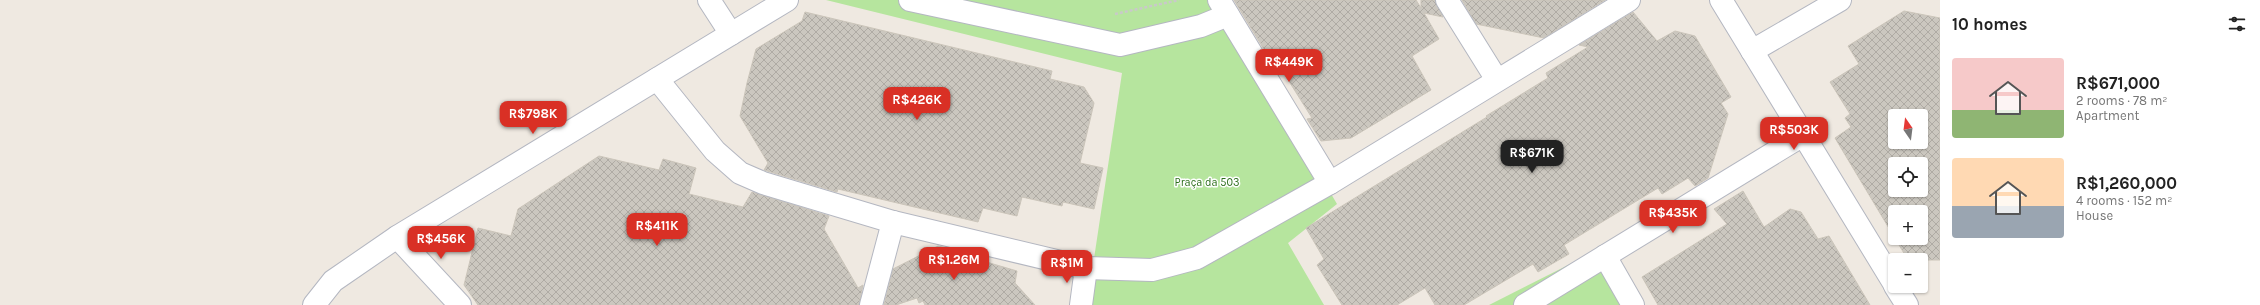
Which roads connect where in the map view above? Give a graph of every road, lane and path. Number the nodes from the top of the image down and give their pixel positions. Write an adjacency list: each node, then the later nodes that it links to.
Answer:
1 (709, 0): 11 (street)
2 (787, 0): 11 (street)
3 (910, 0): 9 (street)
4 (1178, 0): 10 (path)
5 (1447, 0): 14 (street)
6 (1630, 0): 14 (street)
7 (1721, 0): 12 (street)
8 (1840, 0): 12 (street)
9 (1224, 8): 16 (street)
10 (1114, 14)
11 (731, 34): 13 (street)
12 (1752, 51): 15 (street)
13 (657, 79): 17 (street); 18 (street)
14 (1497, 80): 16 (street)
15 (1803, 134): 19 (street); 21 (street)
16 (1330, 183): 20 (street)
17 (893, 222): 20 (street); 25 (street)
18 (397, 237): 23 (street); 24 (street)
19 (1605, 256): 27 (street); 28 (street)
20 (1086, 268): 26 (street)
21 (1888, 274)
22 (1899, 293): 29 (street)
23 (314, 305)
24 (460, 305)
25 (871, 305)
26 (1080, 305)
27 (1526, 305)
28 (1633, 305)
29 (1907, 305)

